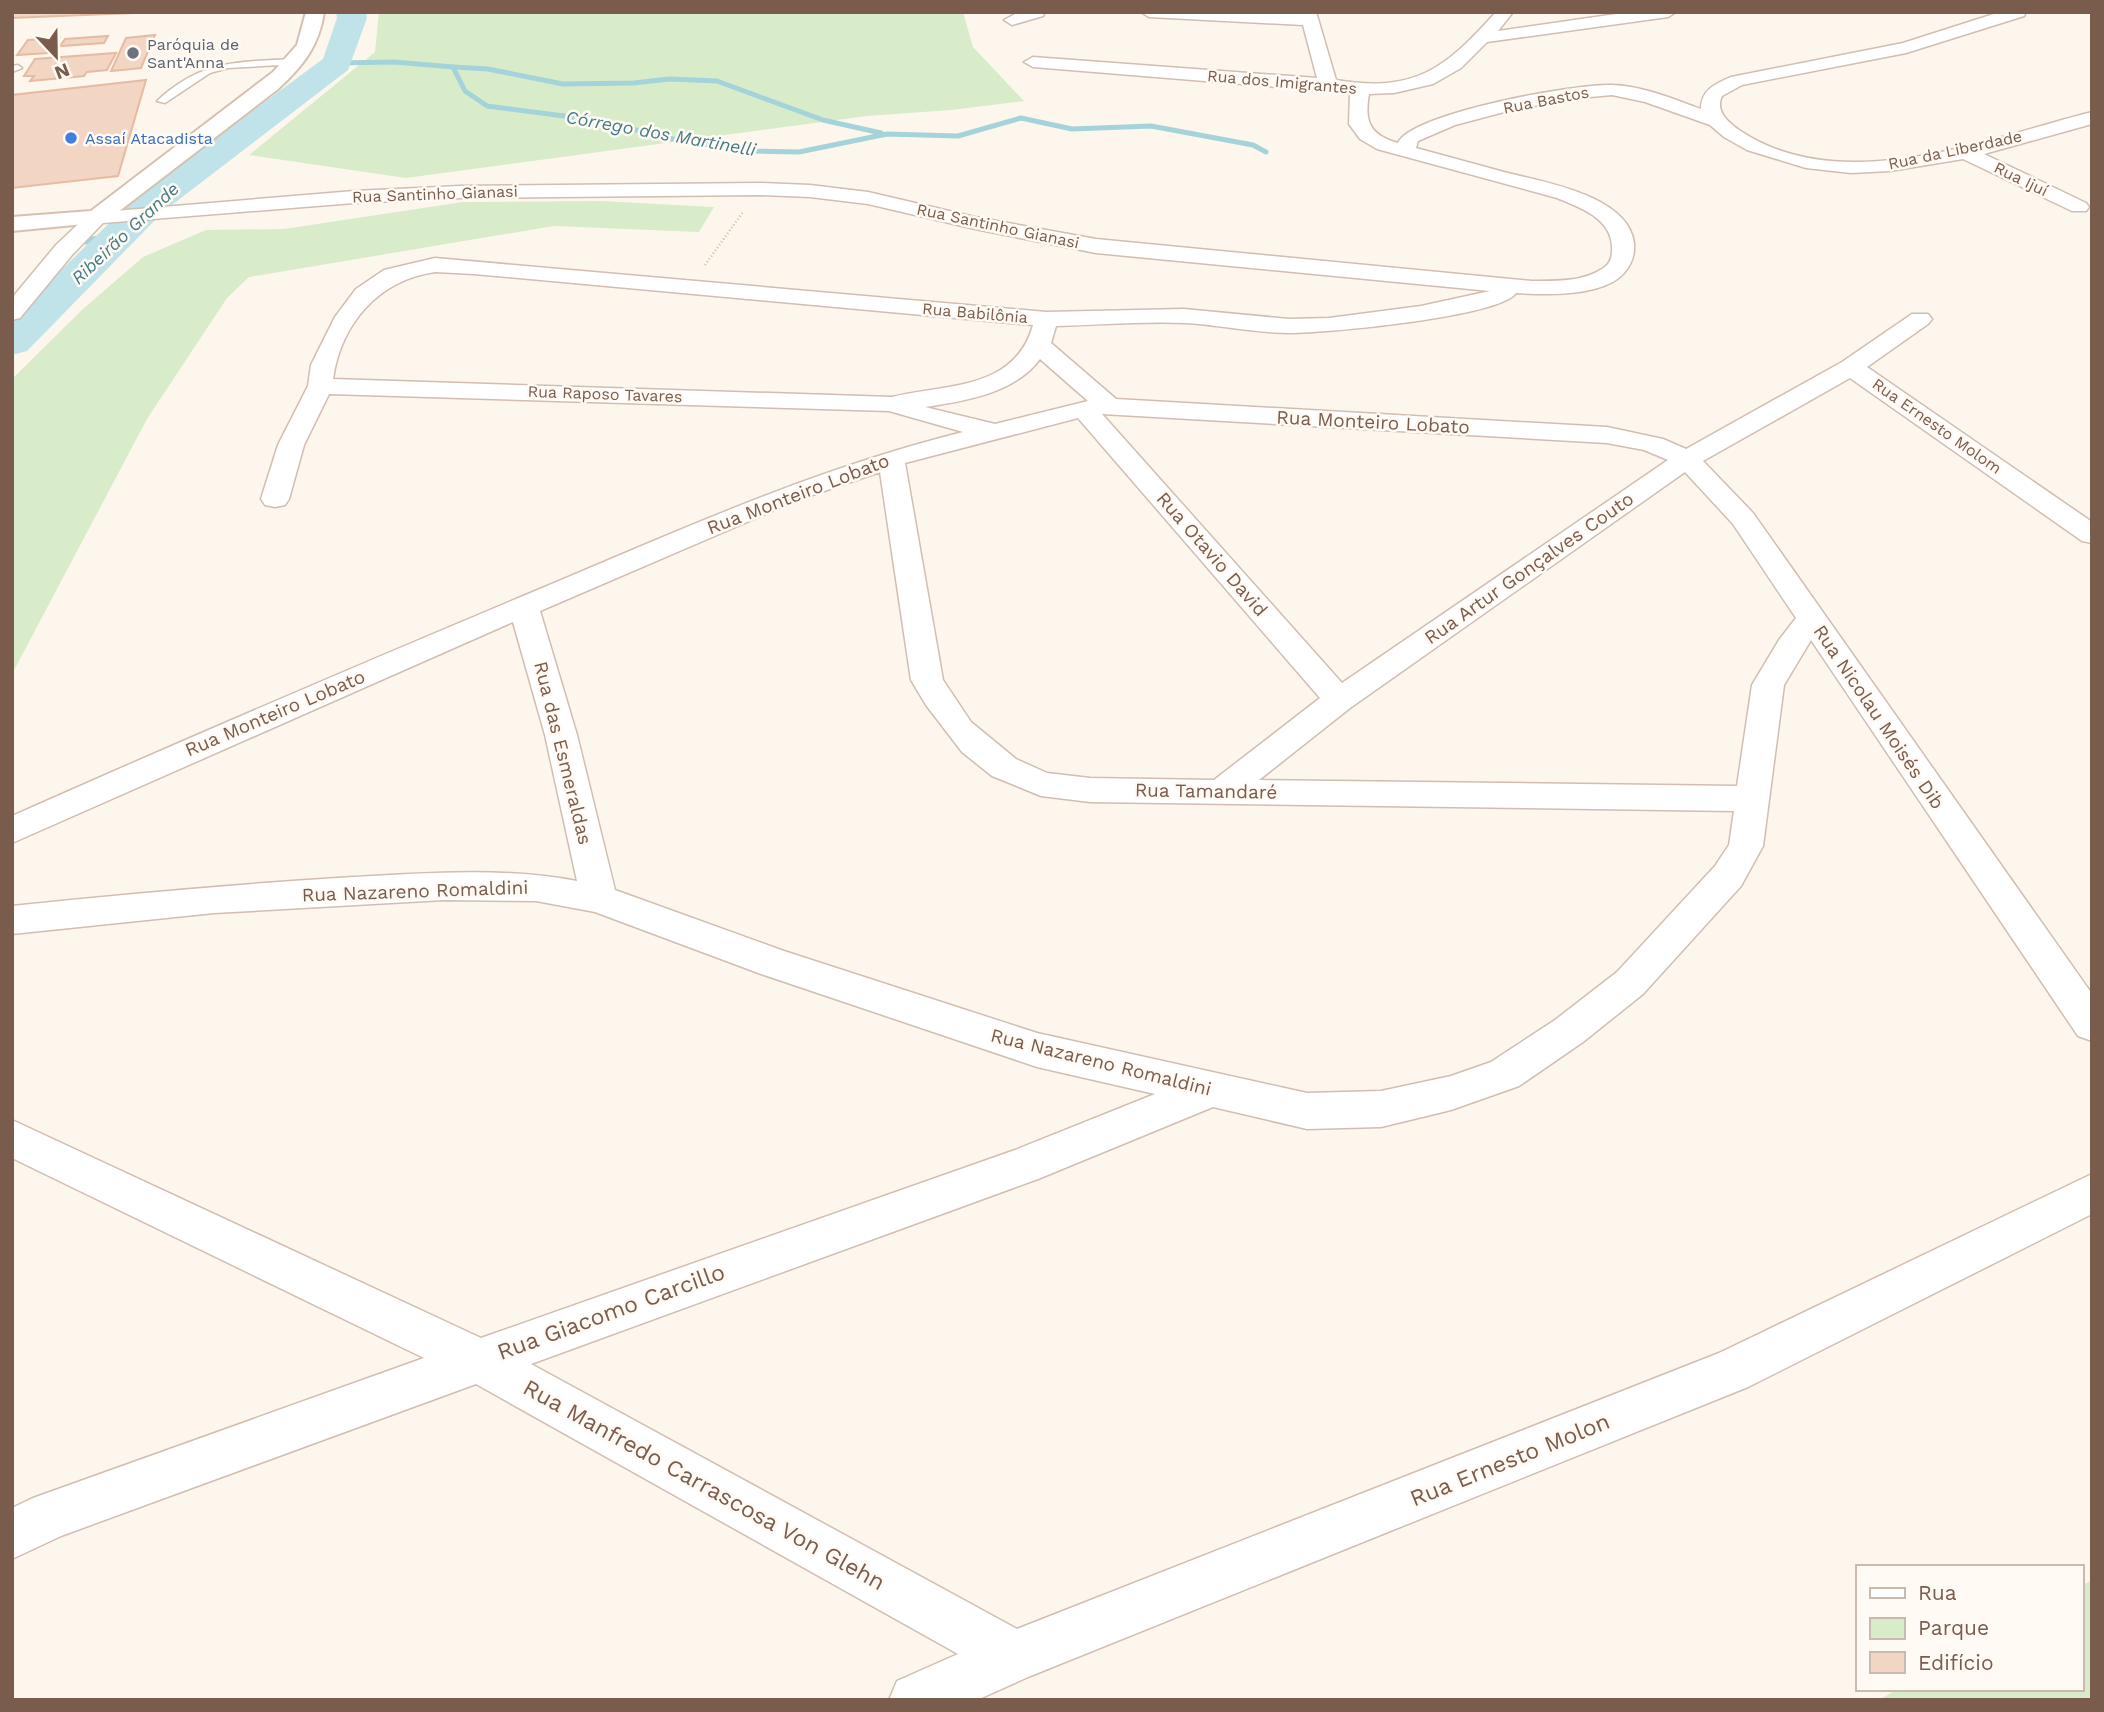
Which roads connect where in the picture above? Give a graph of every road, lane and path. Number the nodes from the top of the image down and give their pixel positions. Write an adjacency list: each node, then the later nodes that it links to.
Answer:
1 (316, 12): 10 (street)
2 (1037, 12): 8 (street)
3 (1149, 12): 7 (street)
4 (1504, 12): 9 (street, Rua dos Imigrantes)
5 (1668, 12): 9 (street)
6 (2018, 12): 12 (street)
7 (1309, 16): 13 (street)
8 (1012, 20)
9 (1480, 32): 14 (street, Rua dos Imigrantes)
10 (296, 62): 17 (lane); 25 (street)
11 (1033, 62): 13 (street, Rua dos Imigrantes)
12 (1737, 81): 16 (street); 20 (street)
13 (1328, 84): 15 (street, Rua dos Imigrantes)
14 (1402, 85): 15 (street, Rua dos Imigrantes); 18 (street, Rua Bastos)
15 (1360, 90): 21 (street, Rua Santinho Gianasi)
16 (1616, 90): 18 (street, Rua Bastos); 20 (street, Rua Bastos)
17 (162, 101)
18 (1457, 118): 21 (street, Rua Bastos)
19 (2092, 118): 22 (street, Rua da Liberdade)
20 (1715, 120): 22 (street, Rua da Liberdade)
21 (1405, 151): 27 (street, Rua Santinho Gianasi)
22 (1963, 151): 24 (street, Rua Ijuí)
23 (760, 189): 25 (street, Rua Santinho Gianasi); 27 (street, Rua Santinho Gianasi); 28 (path)
24 (2079, 207)
25 (106, 217): 26 (street, Rua Santinho Gianasi); 29 (street)
26 (12, 224)
27 (1508, 286): 30 (street, Rua Babilônia)
28 (689, 288): 30 (street, Rua Babilônia); 34 (street, Rua Babilônia)
29 (12, 313)
30 (1046, 319): 32 (street)
31 (1920, 319): 33 (street, Rua Ernesto Molom)
32 (1039, 345): 35 (street, Rua Raposo Tavares); 36 (street, Rua Otavio David)
33 (1851, 367): 40 (street, Rua Artur Gonçalves Couto); 42 (street, Rua Ernesto Molom)
34 (320, 386): 35 (street, Rua Raposo Tavares); 41 (street, Rua Babilônia)
35 (891, 404): 37 (street, Rua Raposo Tavares)
36 (1097, 408): 37 (street, Rua Monteiro Lobato); 38 (street, Rua Monteiro Lobato); 45 (street, Rua Otavio David)
37 (996, 430): 39 (street, Rua Monteiro Lobato)
38 (1639, 440): 40 (street, Rua Nicolau Moisés Dib)
39 (891, 459): 43 (street, Rua Monteiro Lobato); 46 (street, Rua Tamandaré)
40 (1687, 459): 44 (street, Rua Nicolau Moisés Dib); 45 (street, Rua Artur Gonçalves Couto)
41 (275, 499)
42 (2092, 535)
43 (524, 607): 48 (street, Rua Monteiro Lobato); 49 (street, Rua das Esmeraldas)
44 (1812, 618): 47 (street, Rua Nazareno Romaldini); 51 (street, Rua Nicolau Moisés Dib)
45 (1339, 699): 46 (street, Rua Artur Gonçalves Couto)
46 (1222, 791): 47 (street, Rua Tamandaré)
47 (1754, 799): 52 (street, Rua Nazareno Romaldini)
48 (12, 830)
49 (599, 899): 50 (street, Rua Nazareno Romaldini); 52 (street, Rua Nazareno Romaldini)
50 (12, 920)
51 (2092, 1025)
52 (1210, 1090): 55 (street, Rua Giacomo Carcillo)
53 (12, 1138): 55 (street, Rua Manfredo Carrascosa Von Glehn)
54 (2092, 1193): 57 (street, Rua Ernesto Molon)
55 (477, 1360): 56 (street, Rua Giacomo Carcillo); 57 (street, Rua Manfredo Carrascosa Von Glehn)
56 (12, 1534)
57 (1014, 1656): 58 (street, Rua Ernesto Molon)
58 (916, 1700)

